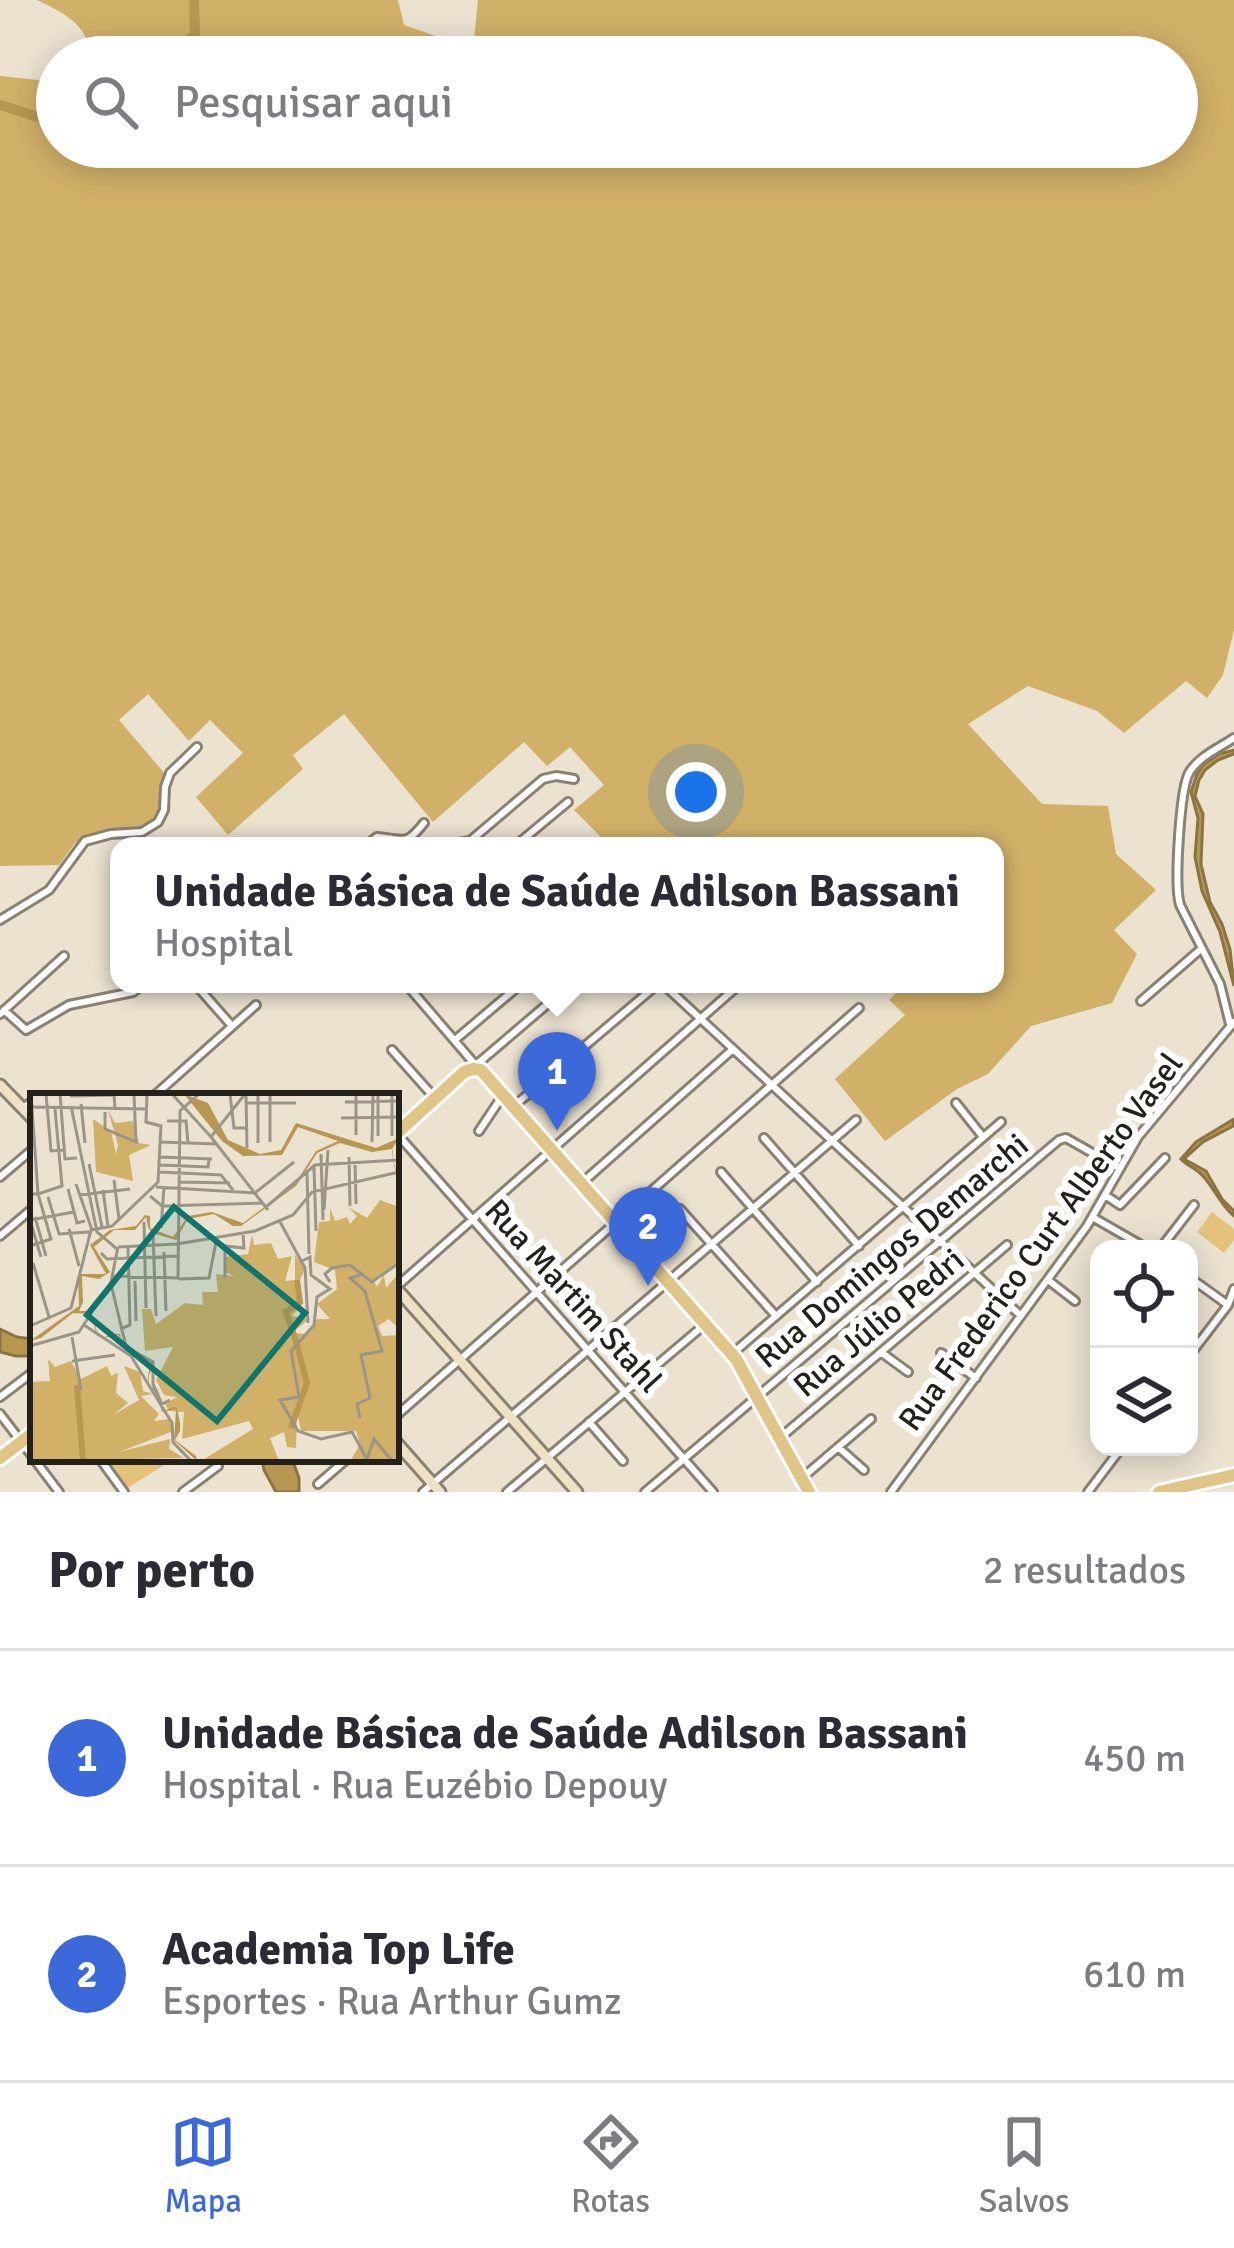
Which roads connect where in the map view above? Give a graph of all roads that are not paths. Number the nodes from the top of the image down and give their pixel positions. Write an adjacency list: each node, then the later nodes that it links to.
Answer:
1 (1234, 739): 10 (street)
2 (197, 748): 9 (street)
3 (574, 779): 7 (street)
4 (568, 802): 8 (street)
5 (424, 823): 6 (street)
6 (411, 837)
7 (475, 837)
8 (526, 837)
9 (0, 920)
10 (1201, 949): 20 (street); 25 (street)
11 (64, 956): 23 (street)
12 (128, 993): 23 (street)
13 (203, 993): 26 (street)
14 (414, 993): 27 (street)
15 (510, 993): 27 (street)
16 (562, 993): 30 (street)
17 (649, 993): 38 (street)
18 (670, 993): 24 (street)
19 (730, 993): 24 (street)
20 (1141, 1001)
21 (256, 1005): 26 (street)
22 (859, 1008): 31 (street)
23 (2, 1012)
24 (700, 1019): 28 (street); 49 (street)
25 (1232, 1024): 52 (street, Rua Frederico Curt Alberto Vasel)
26 (232, 1027): 33 (street)
27 (455, 1040): 30 (street)
28 (733, 1049): 31 (street); 56 (street)
29 (392, 1050): 35 (street)
30 (478, 1068): 34 (main road); 35 (main road)
31 (772, 1085): 48 (street); 65 (street)
32 (2, 1090): 39 (street)
33 (157, 1093)
34 (503, 1095): 38 (main road); 44 (street)
35 (435, 1099): 43 (main road)
36 (30, 1103): 39 (street)
37 (956, 1103): 46 (street)
38 (514, 1106): 49 (main road)
39 (22, 1108): 40 (street)
40 (30, 1116)
41 (856, 1120): 48 (street)
42 (1001, 1122): 46 (street)
43 (399, 1130)
44 (478, 1132)
45 (399, 1136): 64 (street, Rua Martim Stahl)
46 (983, 1137): 59 (street)
47 (764, 1138): 54 (street)
48 (831, 1141): 54 (street); 59 (street)
49 (553, 1149): 56 (main road); 64 (street)
50 (30, 1152): 55 (street)
51 (1165, 1158): 57 (street)
52 (1119, 1168): 57 (street, Rua Frederico Curt Alberto Vasel); 69 (street, Rua Domingos Demarchi)
53 (721, 1172): 61 (street)
54 (795, 1172): 61 (street); 72 (street)
55 (0, 1177)
56 (583, 1182): 65 (main road)
57 (1105, 1195): 63 (street, Rua Frederico Curt Alberto Vasel)
58 (1194, 1204): 68 (street)
59 (904, 1207): 69 (street); 72 (street)
60 (680, 1209): 70 (street)
61 (753, 1209): 70 (street); 76 (street)
62 (30, 1211): 66 (street)
63 (1093, 1217): 67 (street); 74 (street, Rua Frederico Curt Alberto Vasel)
64 (473, 1219): 78 (street); 81 (street, Rua Martim Stahl)
65 (617, 1222): 75 (main road); 81 (street)
66 (0, 1236)
67 (1133, 1240)
68 (1167, 1240)
69 (941, 1241): 73 (street); 97 (street, Rua Domingos Demarchi)
70 (712, 1245): 75 (street); 84 (street)
71 (1007, 1245): 73 (street, Rua Júlio Pedri)
72 (859, 1246): 76 (street)
73 (975, 1272): 85 (street); 89 (street, Rua Júlio Pedri)
74 (1048, 1280): 82 (street); 85 (street, Rua Frederico Curt Alberto Vasel)
75 (669, 1282): 86 (main road); 88 (street)
76 (817, 1282): 84 (street)
77 (1198, 1283): 83 (street)
78 (399, 1284)
79 (1234, 1289): 83 (street)
80 (399, 1290): 92 (street)
81 (536, 1292): 88 (street, Rua Martim Stahl); 92 (street)
82 (1076, 1301)
83 (1228, 1305): 87 (street)
84 (776, 1316): 91 (street)
85 (1021, 1316): 95 (street, Rua Frederico Curt Alberto Vasel)
86 (705, 1323): 91 (main road); 96 (street)
87 (1195, 1348)
88 (589, 1350): 96 (street, Rua Martim Stahl); 101 (street)
89 (881, 1353): 93 (street); 105 (street, Rua Júlio Pedri)
90 (940, 1353): 95 (street)
91 (732, 1354): 97 (main road)
92 (460, 1359): 99 (street); 101 (street)
93 (908, 1372)
94 (30, 1374): 98 (street)
95 (976, 1378): 131 (street, Rua Frederico Curt Alberto Vasel)
96 (626, 1392): 103 (street); 111 (street, Rua Martim Stahl)
97 (758, 1396): 105 (main road); 111 (street, Rua Domingos Demarchi)
98 (0, 1397)
99 (399, 1413)
100 (0, 1414): 104 (street)
101 (510, 1417): 110 (street); 121 (street)
102 (871, 1419): 107 (street)
103 (589, 1422): 110 (street); 112 (street)
104 (27, 1437): 109 (main road)
105 (781, 1437): 119 (main road)
106 (399, 1445): 121 (street)
107 (838, 1448): 117 (street); 119 (street)
108 (1115, 1456): 132 (street)
109 (0, 1458)
110 (547, 1458): 126 (street); 127 (street)
111 (684, 1458): 128 (street, Rua Domingos Demarchi); 129 (street, Rua Martim Stahl)
112 (623, 1461)
113 (37, 1462): 122 (street)
114 (102, 1462): 123 (street)
115 (344, 1462): 120 (street)
116 (218, 1466): 124 (street)
117 (864, 1469)
118 (1234, 1475): 133 (main road)
119 (802, 1478): 130 (main road)
120 (318, 1484)
121 (436, 1488): 125 (street)
122 (59, 1492)
123 (124, 1492)
124 (183, 1492)
125 (423, 1492)
126 (506, 1492)
127 (577, 1492)
128 (644, 1492)
129 (713, 1492)
130 (809, 1492)
131 (891, 1492)
132 (1088, 1492)
133 (1159, 1492)

